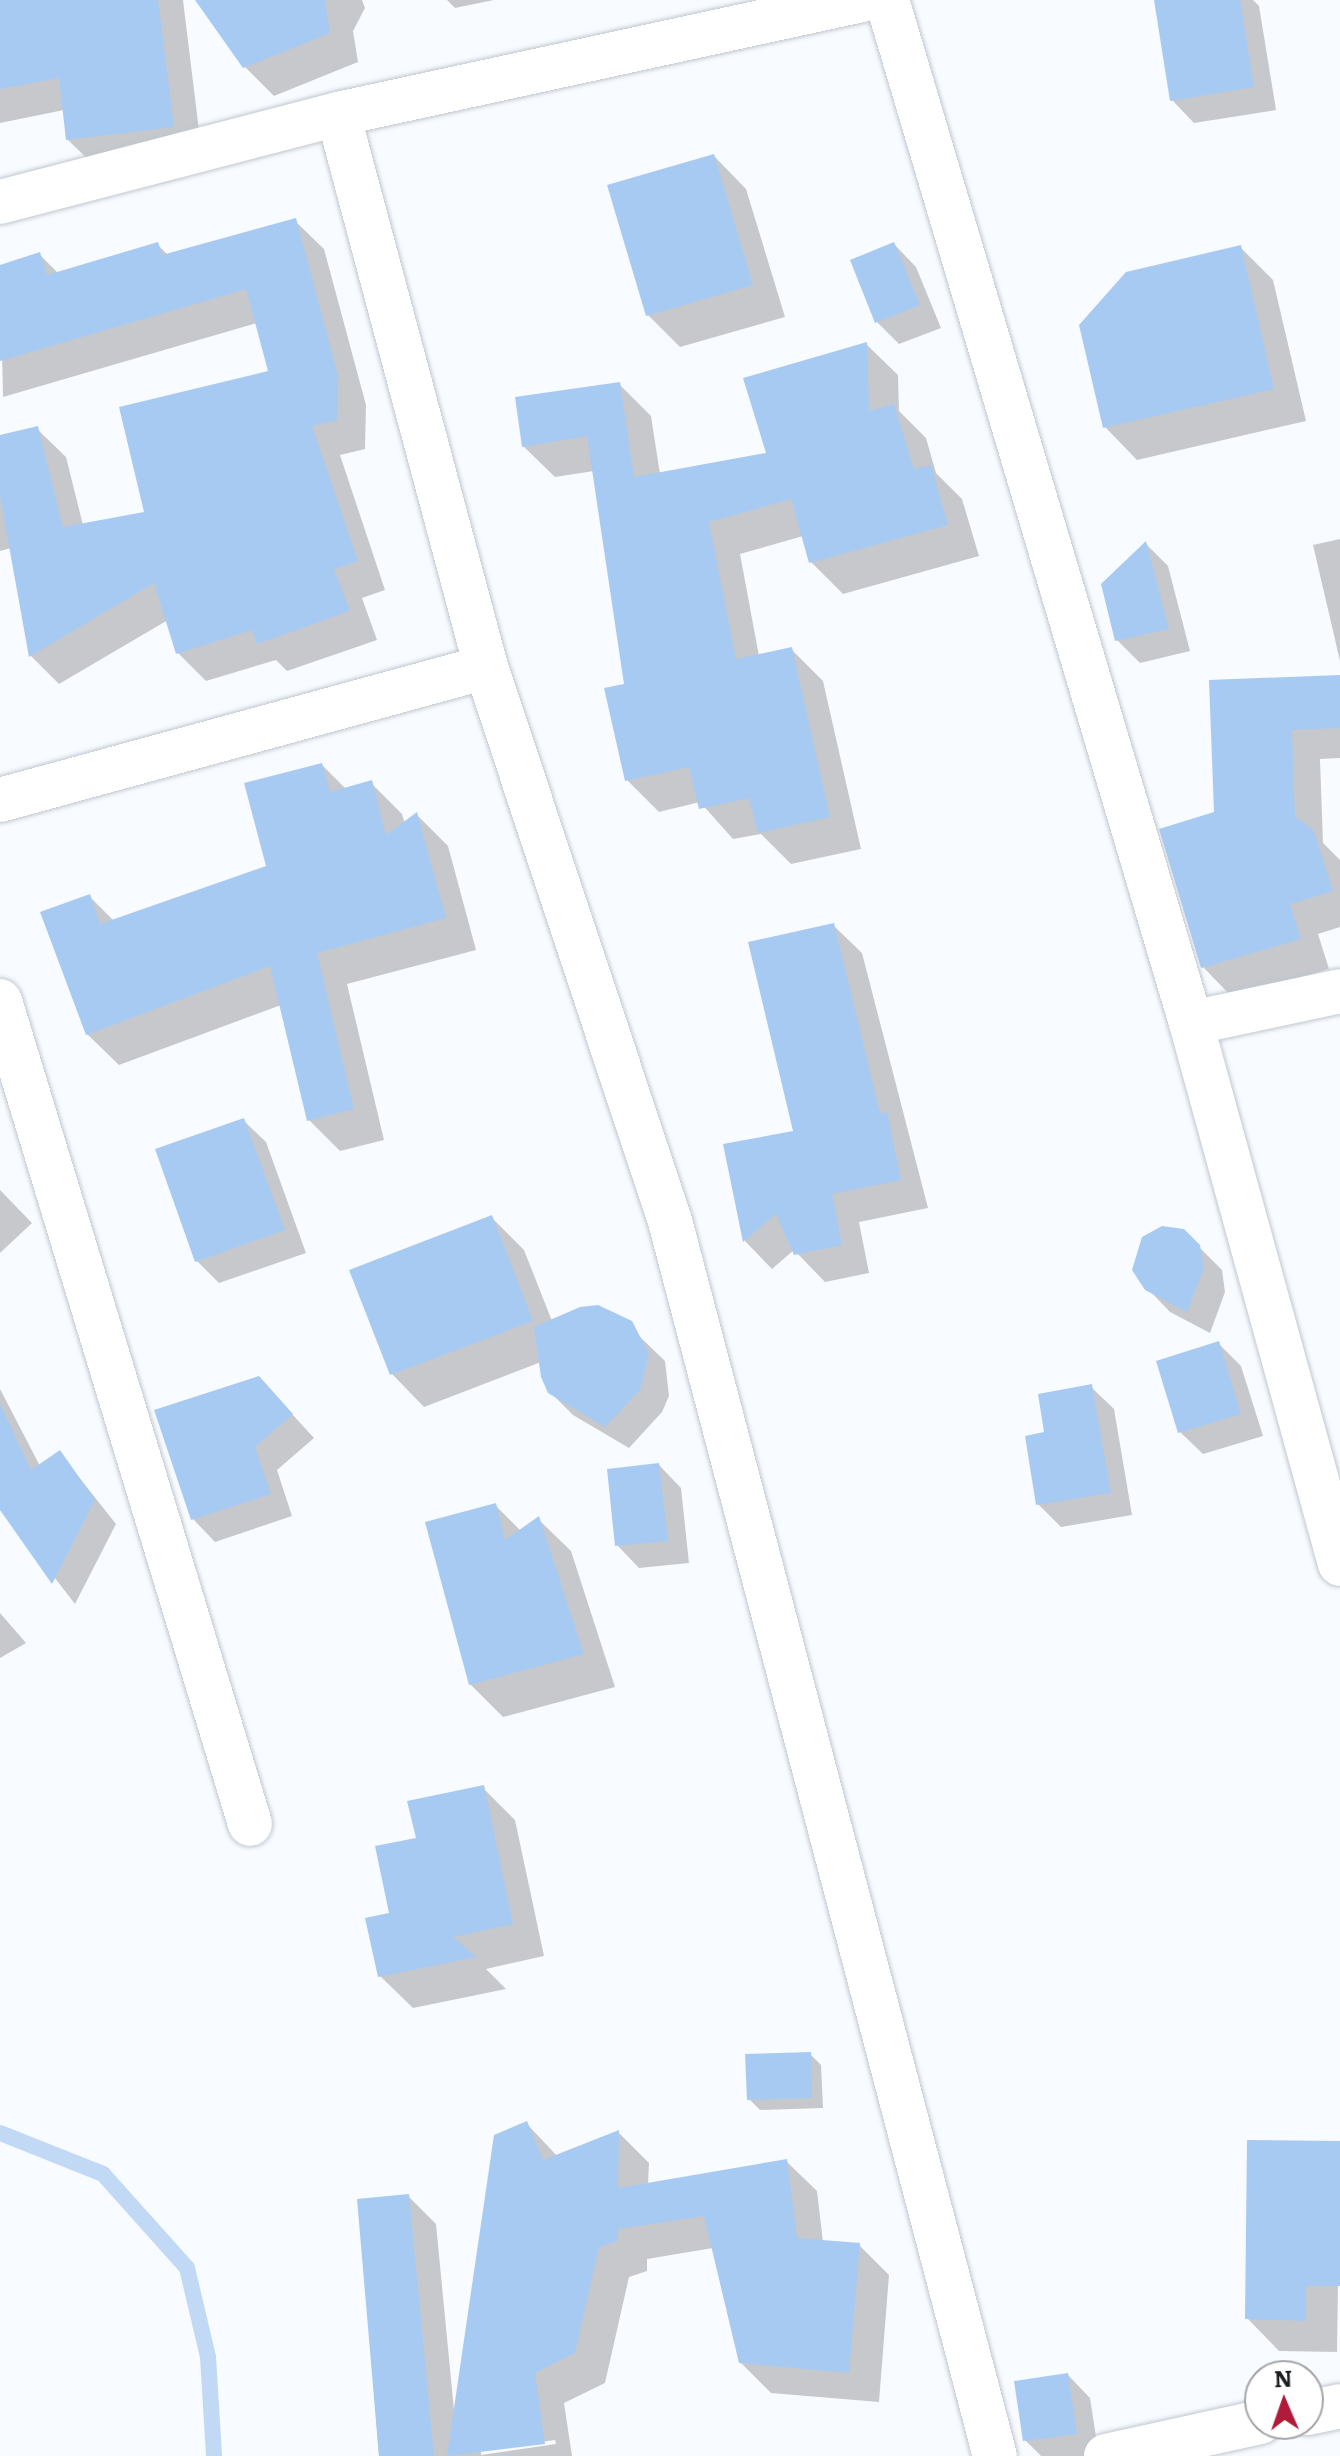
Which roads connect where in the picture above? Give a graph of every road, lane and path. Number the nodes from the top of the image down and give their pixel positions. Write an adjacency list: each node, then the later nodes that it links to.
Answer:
1 (862, 0): 3 (street)
2 (887, 0): 9 (street)
3 (338, 114): 4 (street); 5 (street)
4 (0, 202)
5 (486, 667): 6 (street); 13 (street)
6 (0, 800)
7 (1340, 991): 9 (street)
8 (0, 1001): 11 (street)
9 (1191, 1023): 10 (street)
10 (1340, 1564)
11 (250, 1824)
12 (1244, 2426): 14 (street)
13 (995, 2456)
14 (1106, 2456)

